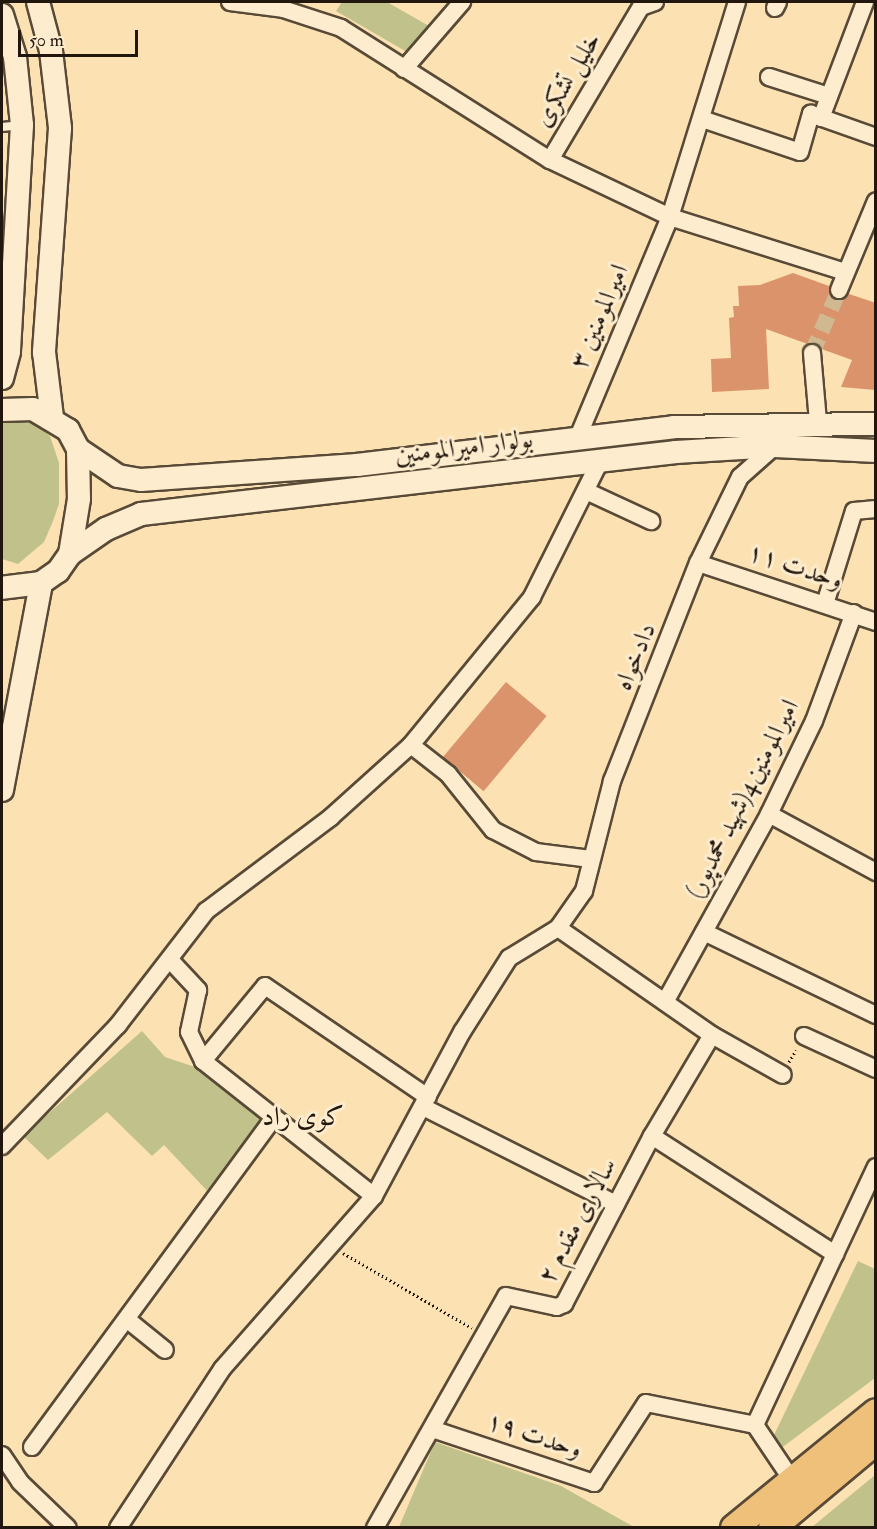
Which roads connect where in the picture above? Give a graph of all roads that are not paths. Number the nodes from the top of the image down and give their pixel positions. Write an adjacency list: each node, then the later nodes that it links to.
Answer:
1 (38, 2): 24 (street)
2 (230, 2): 7 (street)
3 (462, 2): 9 (street)
4 (655, 2): 16 (street, خلیل تشکری)
5 (737, 2): 13 (street, امیرالمومنین ۳)
6 (865, 2): 11 (street)
7 (285, 5): 9 (street)
8 (2, 15): 14 (street)
9 (404, 69): 16 (street)
10 (769, 77): 11 (street)
11 (829, 96): 12 (street)
12 (821, 118): 13 (street); 15 (street)
13 (702, 119): 18 (street, امیرالمومنین ۳)
14 (12, 126): 22 (street)
15 (876, 137)
16 (550, 160): 18 (street)
17 (876, 201): 19 (street)
18 (670, 217): 19 (street); 27 (street, امیرالمومنین ۳)
19 (846, 272): 20 (street)
20 (839, 290)
21 (812, 353): 25 (street)
22 (2, 378)
23 (2, 410): 24 (street)
24 (52, 417): 29 (street, بولوار امیرالمومنین)
25 (818, 422): 26 (street, بولوار امیرالمومنین); 27 (street, بولوار امیرالمومنین)
26 (876, 424)
27 (578, 437): 29 (street, بولوار امیرالمومنین)
28 (775, 446): 30 (street, بولوار امیرالمومنین); 31 (street, بولوار امیرالمومنین); 33 (street)
29 (78, 449): 37 (street)
30 (710, 450): 32 (street, بولوار امیرالمومنین); 33 (street)
31 (876, 451)
32 (600, 461): 34 (street); 37 (street, بولوار امیرالمومنین)
33 (740, 477): 38 (street, دادخواه)
34 (586, 491): 36 (street); 44 (street)
35 (876, 509): 41 (street)
36 (651, 520)
37 (70, 554): 39 (street, بولوار امیرالمومنین)
38 (698, 563): 41 (street, وحدت ۱۱); 47 (street, دادخواه)
39 (41, 583): 40 (street); 45 (street)
40 (2, 588)
41 (825, 604): 42 (street, وحدت ۱۱)
42 (854, 613): 43 (street, وحدت ۱۱); 46 (street, امیرالمومنین4(شهید محمدپور))
43 (876, 622)
44 (411, 745): 47 (street); 51 (street)
45 (2, 790)
46 (770, 814): 48 (street); 50 (street, امیرالمومنین4(شهید محمدپور))
47 (591, 859): 49 (street, دادخواه)
48 (876, 872)
49 (558, 928): 52 (street); 59 (street)
50 (704, 932): 52 (street, امیرالمومنین4(شهید محمدپور)); 53 (street)
51 (171, 961): 56 (street); 62 (street)
52 (664, 1002): 54 (street)
53 (876, 1016)
54 (712, 1035): 58 (street); 61 (street, سالاری مقدم ۲)
55 (804, 1036): 57 (street)
56 (203, 1061): 59 (street); 60 (street)
57 (876, 1069)
58 (783, 1075)
59 (425, 1102): 64 (street); 65 (street)
60 (274, 1117): 64 (street); 67 (street)
61 (652, 1136): 65 (street, سالاری مقدم ۲); 66 (street)
62 (2, 1146)
63 (876, 1167): 66 (street)
64 (374, 1196): 77 (street)
65 (616, 1204): 71 (street, سالاری مقدم ۲)
66 (835, 1254): 70 (street)
67 (129, 1321): 68 (street); 73 (street)
68 (165, 1350)
69 (876, 1412): 75 (main road)
70 (755, 1425): 71 (street, وحدت ۱۹); 75 (street)
71 (432, 1429): 78 (street, سالاری مقدم ۲)
72 (876, 1441): 80 (main road)
73 (32, 1447)
74 (2, 1455): 76 (street)
75 (790, 1478): 79 (main road)
76 (68, 1527)
77 (118, 1527)
78 (375, 1527)
79 (734, 1527)
80 (772, 1527)

